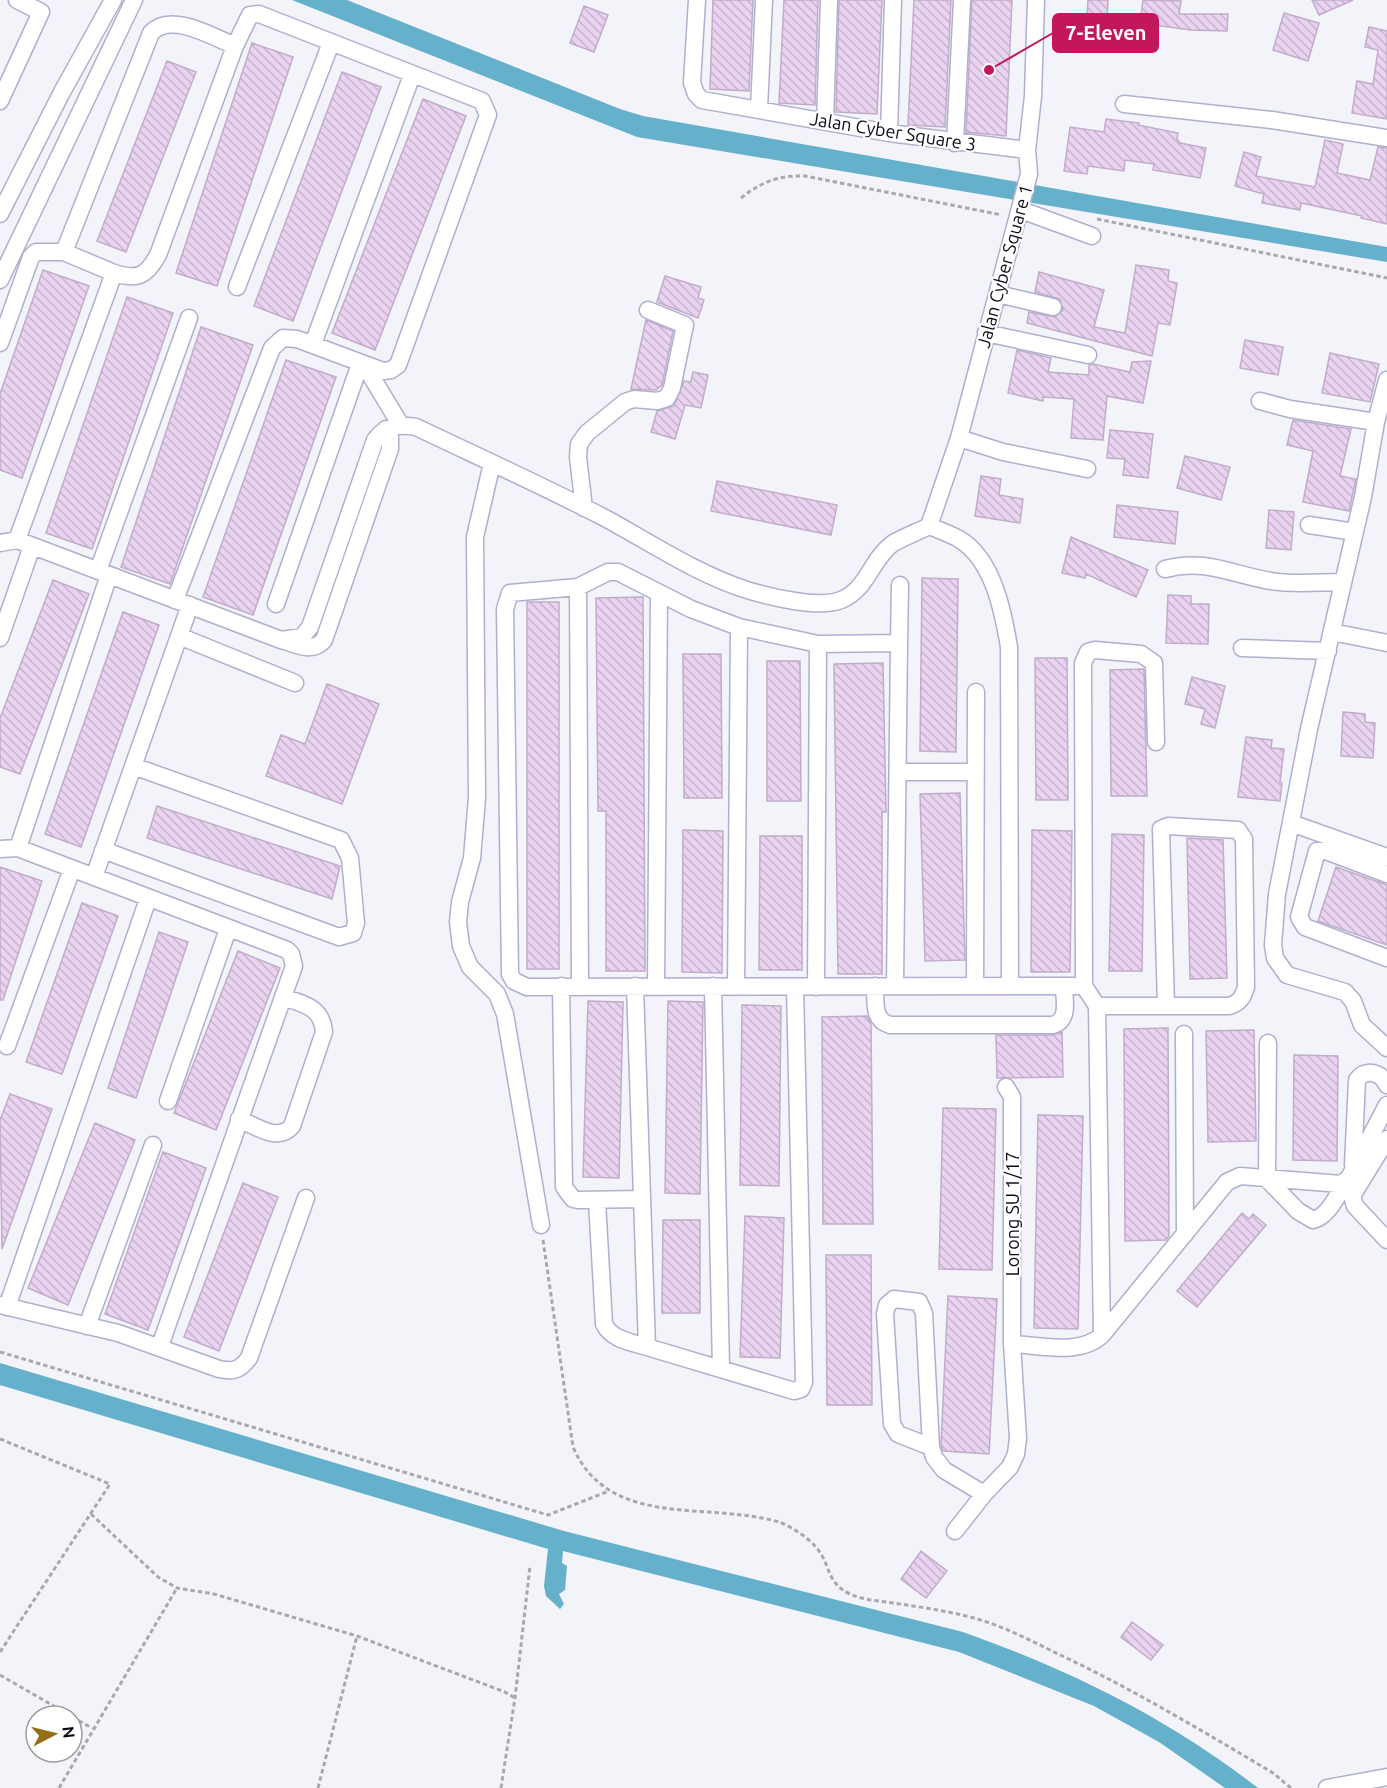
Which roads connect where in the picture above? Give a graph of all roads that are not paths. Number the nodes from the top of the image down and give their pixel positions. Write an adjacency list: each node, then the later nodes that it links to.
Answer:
1 (17, 0): 13 (street)
2 (113, 0): 22 (street)
3 (134, 0): 23 (street)
4 (697, 0): 15 (street, Jalan Cyber Square 3)
5 (764, 0): 15 (street)
6 (830, 0): 16 (street)
7 (893, 0): 17 (street)
8 (962, 0): 19 (street)
9 (1036, 0): 20 (street, Jalan Cyber Square 1)
10 (331, 43): 11 (street); 12 (street); 29 (street)
11 (235, 45): 25 (street); 27 (street)
12 (412, 75): 36 (street); 38 (street)
13 (0, 101)
14 (1124, 105): 18 (street)
15 (759, 108): 16 (street, Jalan Cyber Square 3)
16 (825, 121): 17 (street, Jalan Cyber Square 3)
17 (889, 132): 19 (street, Jalan Cyber Square 3)
18 (1387, 138)
19 (955, 143): 20 (street, Jalan Cyber Square 3)
20 (1027, 150): 21 (street, Jalan Cyber Square 1)
21 (1021, 210): 24 (street); 30 (street, Jalan Cyber Square 1)
22 (0, 212): 23 (street)
23 (27, 224): 26 (street)
24 (1092, 236)
25 (64, 252): 27 (street); 35 (street)
26 (5, 257): 28 (street)
27 (114, 273): 51 (street)
28 (0, 280)
29 (237, 287)
30 (998, 294): 31 (street); 34 (street, Jalan Cyber Square 1)
31 (1053, 307)
32 (648, 310): 46 (street)
33 (189, 318): 53 (street)
34 (986, 333): 37 (street); 43 (street, Jalan Cyber Square 1)
35 (0, 343)
36 (313, 344): 38 (street); 58 (street)
37 (1088, 355)
38 (362, 365): 42 (street); 59 (street)
39 (1387, 380): 41 (street)
40 (1260, 401): 41 (street)
41 (1376, 422): 49 (street)
42 (393, 427): 44 (street); 58 (street)
43 (958, 438): 45 (street); 48 (street, Jalan Cyber Square 1)
44 (492, 463): 46 (street); 121 (street)
45 (1087, 469)
46 (584, 507): 48 (street)
47 (1309, 525): 49 (street)
48 (929, 526): 97 (street)
49 (1355, 532): 54 (street)
50 (0, 543): 51 (street)
51 (25, 543): 53 (street); 63 (street)
52 (1165, 569): 54 (street)
53 (104, 573): 58 (street); 77 (street)
54 (1342, 582): 61 (street)
55 (900, 585): 64 (street)
56 (578, 587): 57 (street); 88 (street); 89 (street)
57 (658, 593): 60 (street); 91 (street)
58 (182, 603): 62 (street)
59 (276, 604)
60 (739, 627): 66 (street); 93 (street)
61 (1332, 632): 65 (street); 68 (street)
62 (179, 636): 69 (street); 72 (street)
63 (0, 638)
64 (899, 643): 66 (street); 73 (street)
65 (1387, 643)
66 (818, 644): 100 (street)
67 (1242, 648): 68 (street)
68 (1328, 651): 75 (street)
69 (295, 683)
70 (976, 692): 74 (street)
71 (1156, 742): 99 (street)
72 (133, 766): 79 (street); 79 (street)
73 (898, 772): 74 (street); 95 (street)
74 (975, 772): 96 (street)
75 (1291, 823): 76 (street); 108 (street)
76 (1322, 834): 80 (street); 81 (street)
77 (18, 848): 78 (street); 82 (street)
78 (0, 849)
79 (103, 850): 84 (street)
80 (1326, 851): 83 (street); 87 (street)
81 (1387, 857)
82 (72, 868): 84 (street); 107 (street)
83 (1387, 874)
84 (94, 877): 85 (street)
85 (148, 899): 86 (street); 124 (street)
86 (228, 929): 102 (street); 111 (street)
87 (1387, 958)
88 (561, 986): 89 (street); 120 (street)
89 (580, 986): 90 (street)
90 (635, 986): 91 (street); 119 (street)
91 (656, 986): 92 (street)
92 (713, 986): 93 (street); 130 (street)
93 (736, 986): 101 (street)
94 (876, 986): 95 (street); 98 (street); 100 (street)
95 (895, 986): 96 (street)
96 (975, 986): 97 (street)
97 (1010, 986): 98 (street)
98 (1064, 986): 99 (street)
99 (1084, 986): 103 (street)
100 (816, 987): 101 (street)
101 (795, 988): 130 (street)
102 (283, 997): 113 (street); 113 (street)
103 (1097, 1006): 104 (street); 126 (street)
104 (1166, 1006): 104 (street)
105 (1184, 1034): 122 (street)
106 (1268, 1043): 117 (street)
107 (7, 1046)
108 (1387, 1048)
109 (1387, 1085): 116 (street)
110 (1006, 1087): 127 (street, Lorong SU 1/17)
111 (168, 1101)
112 (1387, 1105): 116 (street)
113 (239, 1119): 128 (street)
114 (1387, 1139): 123 (street)
115 (153, 1145): 125 (street)
116 (1349, 1177): 117 (street); 117 (street)
117 (1267, 1179): 122 (street)
118 (306, 1198): 128 (street)
119 (642, 1199): 120 (street); 129 (street)
120 (597, 1202): 129 (street)
121 (541, 1225)
122 (1185, 1234): 126 (street)
123 (1387, 1240)
124 (3, 1306): 125 (street)
125 (87, 1326): 128 (street)
126 (1102, 1335): 127 (street)
127 (1012, 1344): 132 (street, Lorong SU 1/17)
128 (160, 1346)
129 (647, 1347): 130 (street)
130 (721, 1369)
131 (931, 1447): 131 (street); 132 (street)
132 (984, 1494): 133 (street, Lorong SU 1/17)
133 (956, 1531)
134 (1387, 1777): 135 (street)
135 (1327, 1788)

